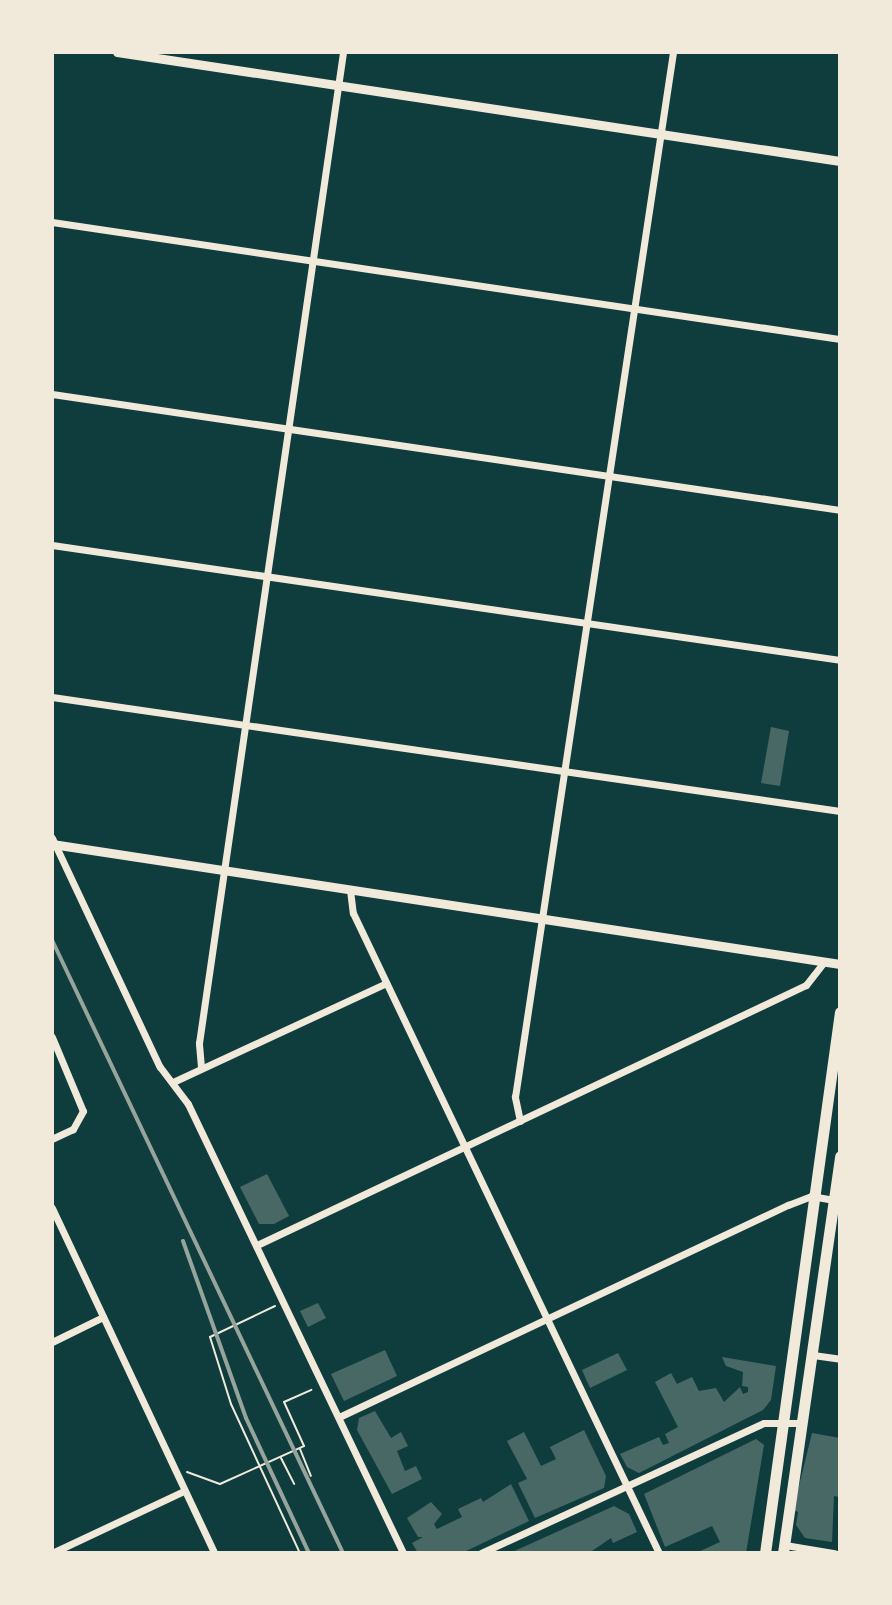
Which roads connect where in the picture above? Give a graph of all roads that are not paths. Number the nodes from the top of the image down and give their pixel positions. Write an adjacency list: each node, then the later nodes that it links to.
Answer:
1 (117, 52): 4 (street)
2 (343, 52): 4 (street)
3 (673, 52): 5 (street)
4 (338, 84): 5 (street); 8 (street)
5 (660, 133): 6 (street); 9 (street)
6 (840, 161)
7 (52, 222): 8 (street)
8 (312, 261): 9 (street); 12 (street)
9 (636, 309): 10 (street); 13 (street)
10 (840, 339)
11 (52, 394): 12 (street)
12 (290, 428): 13 (street); 16 (street)
13 (612, 477): 14 (street); 17 (street)
14 (840, 510)
15 (52, 545): 16 (street)
16 (267, 576): 17 (street); 20 (street)
17 (589, 623): 18 (street); 21 (street)
18 (840, 660)
19 (52, 697): 20 (street)
20 (248, 724): 21 (street); 24 (street)
21 (567, 769): 22 (street); 26 (street)
22 (840, 811)
23 (53, 842): 24 (street); 33 (street)
24 (225, 870): 25 (street); 32 (street)
25 (350, 890): 26 (street); 29 (street)
26 (545, 918): 27 (street); 34 (street)
27 (824, 962): 28 (street); 34 (street)
28 (840, 964)
29 (386, 983): 32 (street); 36 (street)
30 (840, 1012): 38 (main road)
31 (52, 1037): 35 (street)
32 (201, 1067): 33 (street)
33 (173, 1082): 42 (street)
34 (520, 1121): 36 (street)
35 (52, 1139)
36 (466, 1148): 42 (street); 44 (street)
37 (839, 1163): 38 (street); 40 (main road)
38 (816, 1164): 39 (main road)
39 (811, 1196): 40 (street); 44 (street); 49 (main road)
40 (833, 1200): 46 (main road)
41 (52, 1208): 43 (street)
42 (257, 1245): 48 (street)
43 (103, 1317): 45 (street); 52 (street)
44 (547, 1319): 48 (street); 51 (street)
45 (52, 1342)
46 (813, 1355): 47 (street); 50 (main road)
47 (840, 1359)
48 (339, 1417): 56 (street)
49 (783, 1421): 50 (street); 51 (street); 59 (main road)
50 (802, 1423): 53 (main road)
51 (626, 1486): 57 (street); 58 (street)
52 (184, 1491): 54 (street); 55 (street)
53 (784, 1549): 60 (street)
54 (52, 1553)
55 (214, 1553)
56 (403, 1553)
57 (481, 1553)
58 (659, 1553)
59 (765, 1553)
60 (834, 1553)

